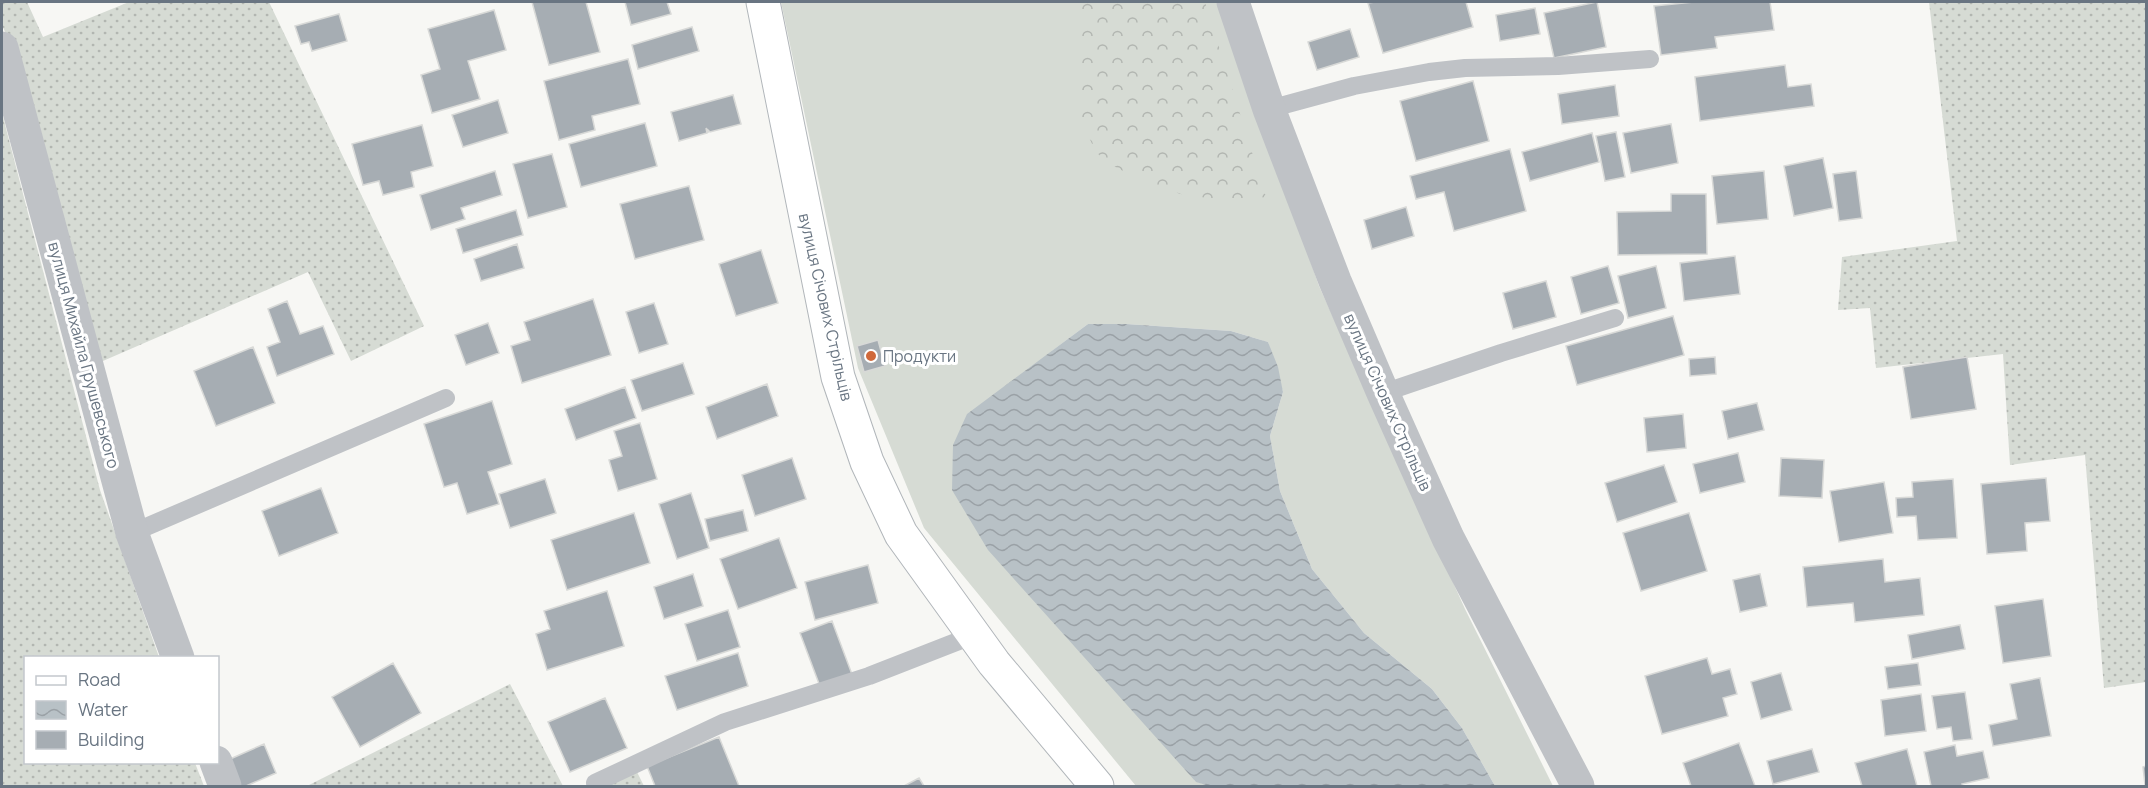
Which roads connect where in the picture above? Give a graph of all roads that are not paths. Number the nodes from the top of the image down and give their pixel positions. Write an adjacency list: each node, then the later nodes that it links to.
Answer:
1 (1233, 2): 5 (street, вулиця Січових Стрільців)
2 (768, 3): 10 (street, вулиця Січових Стрільців)
3 (2, 48): 9 (street, вулиця Михайла Грушевського)
4 (1650, 59): 5 (lane)
5 (1269, 110): 7 (street, вулиця Січових Стрільців)
6 (1615, 318): 7 (lane)
7 (1383, 393): 16 (street, вулиця Січових Стрільців)
8 (446, 398): 9 (lane)
9 (132, 533): 11 (street, вулиця Михайла Грушевського)
10 (974, 635): 13 (lane); 15 (street, вулиця Січових Стрільців)
11 (178, 656)
12 (217, 764): 14 (street)
13 (595, 783)
14 (225, 786)
15 (1097, 786)
16 (1578, 786)

